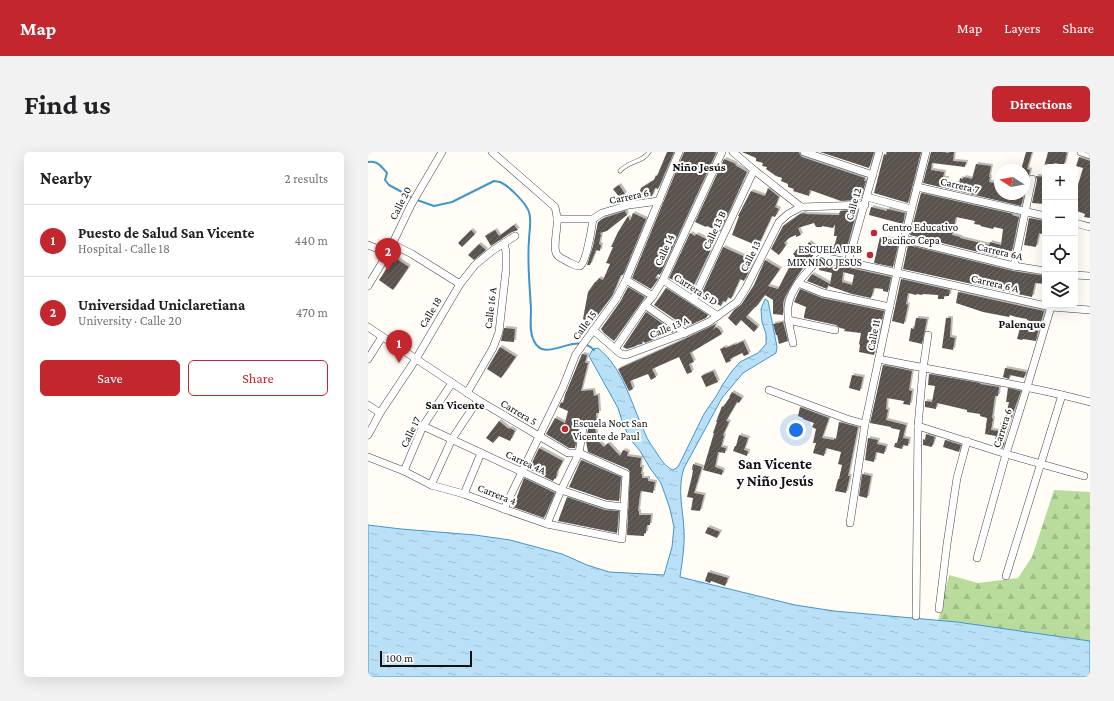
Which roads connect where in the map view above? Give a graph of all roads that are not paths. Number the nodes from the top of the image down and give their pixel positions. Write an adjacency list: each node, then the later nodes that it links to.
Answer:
1 (442, 152): 31 (street, Calle 20)
2 (492, 152): 24 (street)
3 (649, 152): 13 (lane)
4 (679, 152): 18 (street, Calle 15)
5 (722, 152): 41 (street, Calle 14)
6 (733, 152): 12 (street)
7 (804, 152): 14 (street)
8 (879, 152): 14 (street, Calle 12)
9 (926, 152): 16 (street, Calle 11)
10 (1081, 152): 11 (street)
11 (1090, 155)
12 (754, 170): 20 (street); 46 (street, Calle 13 B)
13 (620, 171)
14 (873, 175): 17 (street, Calle 12)
15 (1032, 179): 22 (street)
16 (917, 187): 21 (street, Calle 11); 22 (street, Carrera 7)
17 (867, 197): 19 (street, Calle 12); 21 (street)
18 (659, 201): 25 (street, Carrera 6); 40 (street, Calle 15)
19 (865, 206): 20 (street); 34 (street, Calle 12)
20 (801, 208): 53 (street, Calle 13)
21 (911, 210): 29 (street, Calle 11)
22 (1025, 212): 23 (street, Carrera 7); 35 (street)
23 (1042, 215)
24 (558, 219): 25 (street, Carrera 6); 25 (street)
25 (593, 219)
26 (1078, 224): 27 (street)
27 (1090, 226)
28 (515, 236): 30 (street, Calle 18)
29 (904, 239): 35 (street, Carrera 6A); 37 (street, Calle 11)
30 (504, 243): 43 (street, Calle 18); 70 (street, Calle 16 A)
31 (392, 244): 33 (street, Calle 20); 43 (street)
32 (368, 245): 33 (street)
33 (388, 253): 44 (street, Calle 20)
34 (848, 262): 37 (street); 42 (street)
35 (1014, 266): 36 (street, Carrera 6A)
36 (1042, 271)
37 (896, 272): 48 (street, Carrera 6 A); 49 (street, Calle 11)
38 (1078, 275): 39 (street)
39 (1090, 276)
40 (626, 280): 45 (street); 58 (street, Calle 15)
41 (663, 280): 45 (street, Calle 14); 46 (street, Carrera 5 D)
42 (798, 283): 49 (street); 54 (street)
43 (460, 284): 64 (street, Calle 18)
44 (368, 286)
45 (653, 296): 47 (street, Calle 14)
46 (693, 300): 53 (street, Carrera 5 D)
47 (645, 305): 57 (street); 62 (street, Calle 14)
48 (1042, 305)
49 (890, 307): 65 (street, Calle 11)
50 (1051, 308): 68 (street, Carrera 6)
51 (1064, 308): 52 (street, Carrera 6 A)
52 (1090, 310)
53 (718, 316): 57 (street, Calle 13 A)
54 (788, 320): 56 (street); 61 (street)
55 (368, 327): 60 (street, Carrera 5)
56 (835, 330)
57 (685, 333): 62 (street, Calle 13 A)
58 (591, 334): 62 (street); 81 (street, Calle 15)
59 (928, 335): 66 (street)
60 (382, 337): 63 (street); 64 (street, Carrera 5)
61 (792, 344)
62 (615, 350)
63 (368, 359)
64 (416, 359): 67 (street, Carrera 5); 75 (street, Calle 18)
65 (879, 359): 66 (street); 76 (street, Calle 11)
66 (924, 368): 68 (street); 78 (street)
67 (452, 383): 70 (street, Carrera 5); 77 (street, Calle 17)
68 (1027, 387): 71 (street); 86 (street, Carrera 6)
69 (769, 390): 76 (street)
70 (467, 393): 72 (street, Carrera 5)
71 (1062, 395): 73 (street); 88 (street)
72 (478, 400): 81 (street, Carrera 5); 82 (street)
73 (1090, 402)
74 (368, 405): 75 (street)
75 (380, 413): 80 (street, Calle 18)
76 (865, 424): 97 (street, Calle 11)
77 (423, 426): 82 (street, Carrea 4A); 89 (street, Calle 17)
78 (918, 426): 83 (street); 102 (street)
79 (583, 428): 85 (street)
80 (368, 435)
81 (539, 436): 85 (street, Carrera 5); 90 (street, Calle 15)
82 (452, 439): 84 (street, Carrea 4A); 92 (street)
83 (967, 441): 86 (street); 101 (street)
84 (480, 453): 90 (street, Carrea 4A); 94 (street)
85 (579, 453): 93 (street); 95 (street, Carrera 5)
86 (1006, 454): 88 (street); 99 (street, Carrera 6)
87 (368, 457): 89 (street, Carrera 4)
88 (1041, 463): 91 (street); 100 (street)
89 (404, 471): 92 (street, Carrera 4)
90 (521, 472): 93 (street, Carrea 4A); 96 (street, Calle 15)
91 (1084, 476)
92 (431, 485): 94 (street, Carrera 4)
93 (561, 490): 95 (street, Carrea 4A); 98 (street)
94 (464, 494): 96 (street, Carrera 4)
95 (624, 507): 98 (street, Carrera 4)
96 (504, 509): 98 (street, Carrera 4)
97 (850, 523)
98 (547, 524)
99 (977, 558)
100 (1006, 576)
101 (939, 609)
102 (916, 616)

